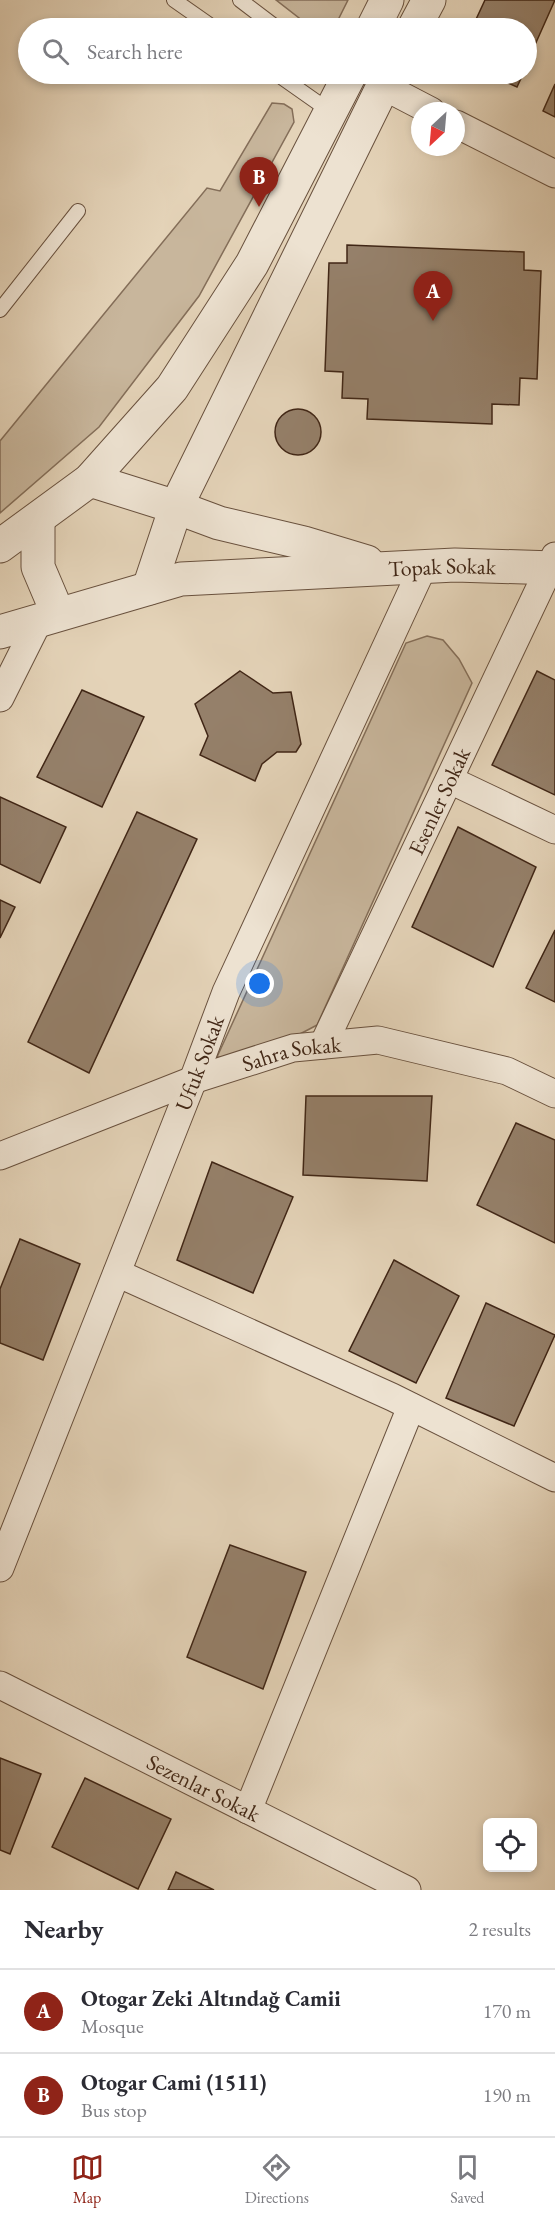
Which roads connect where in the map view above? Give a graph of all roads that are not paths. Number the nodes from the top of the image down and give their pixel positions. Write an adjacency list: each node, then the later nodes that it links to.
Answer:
1 (174, 0): 5 (lane)
2 (240, 0): 6 (lane)
3 (387, 0): 7 (street)
4 (429, 0): 8 (street)
5 (200, 18)
6 (264, 18)
7 (378, 18)
8 (419, 18)
9 (291, 84): 14 (lane)
10 (341, 84): 14 (street)
11 (384, 84): 20 (street)
12 (392, 84): 13 (street)
13 (418, 102)
14 (331, 112): 19 (street)
15 (465, 128): 16 (street)
16 (555, 174)
17 (78, 211): 18 (lane)
18 (0, 310)
19 (90, 480): 20 (street); 21 (street)
20 (176, 507): 25 (street); 26 (street)
21 (38, 519): 22 (street); 27 (street)
22 (0, 546)
23 (553, 564): 24 (street, Topak Sokak); 30 (street, Esenler Sokak)
24 (423, 567): 25 (street, Topak Sokak); 33 (street, Ufuk Sokak)
25 (390, 569): 26 (street, Topak Sokak)
26 (149, 588): 27 (street, Topak Sokak)
27 (48, 617): 28 (street, Topak Sokak); 29 (street)
28 (0, 632)
29 (0, 698)
30 (450, 780): 31 (street); 32 (street, Esenler Sokak)
31 (555, 830)
32 (323, 1045): 33 (street, Sahra Sokak); 34 (street, Sahra Sokak)
33 (193, 1080): 35 (street, Sahra Sokak); 36 (street, Ufuk Sokak)
34 (555, 1094)
35 (0, 1156)
36 (117, 1273): 37 (street); 39 (street, Ufuk Sokak)
37 (411, 1407): 38 (street); 41 (street)
38 (555, 1478)
39 (0, 1568)
40 (0, 1685): 41 (street, Sezenlar Sokak)
41 (248, 1810): 42 (street, Sezenlar Sokak)
42 (408, 1890)

